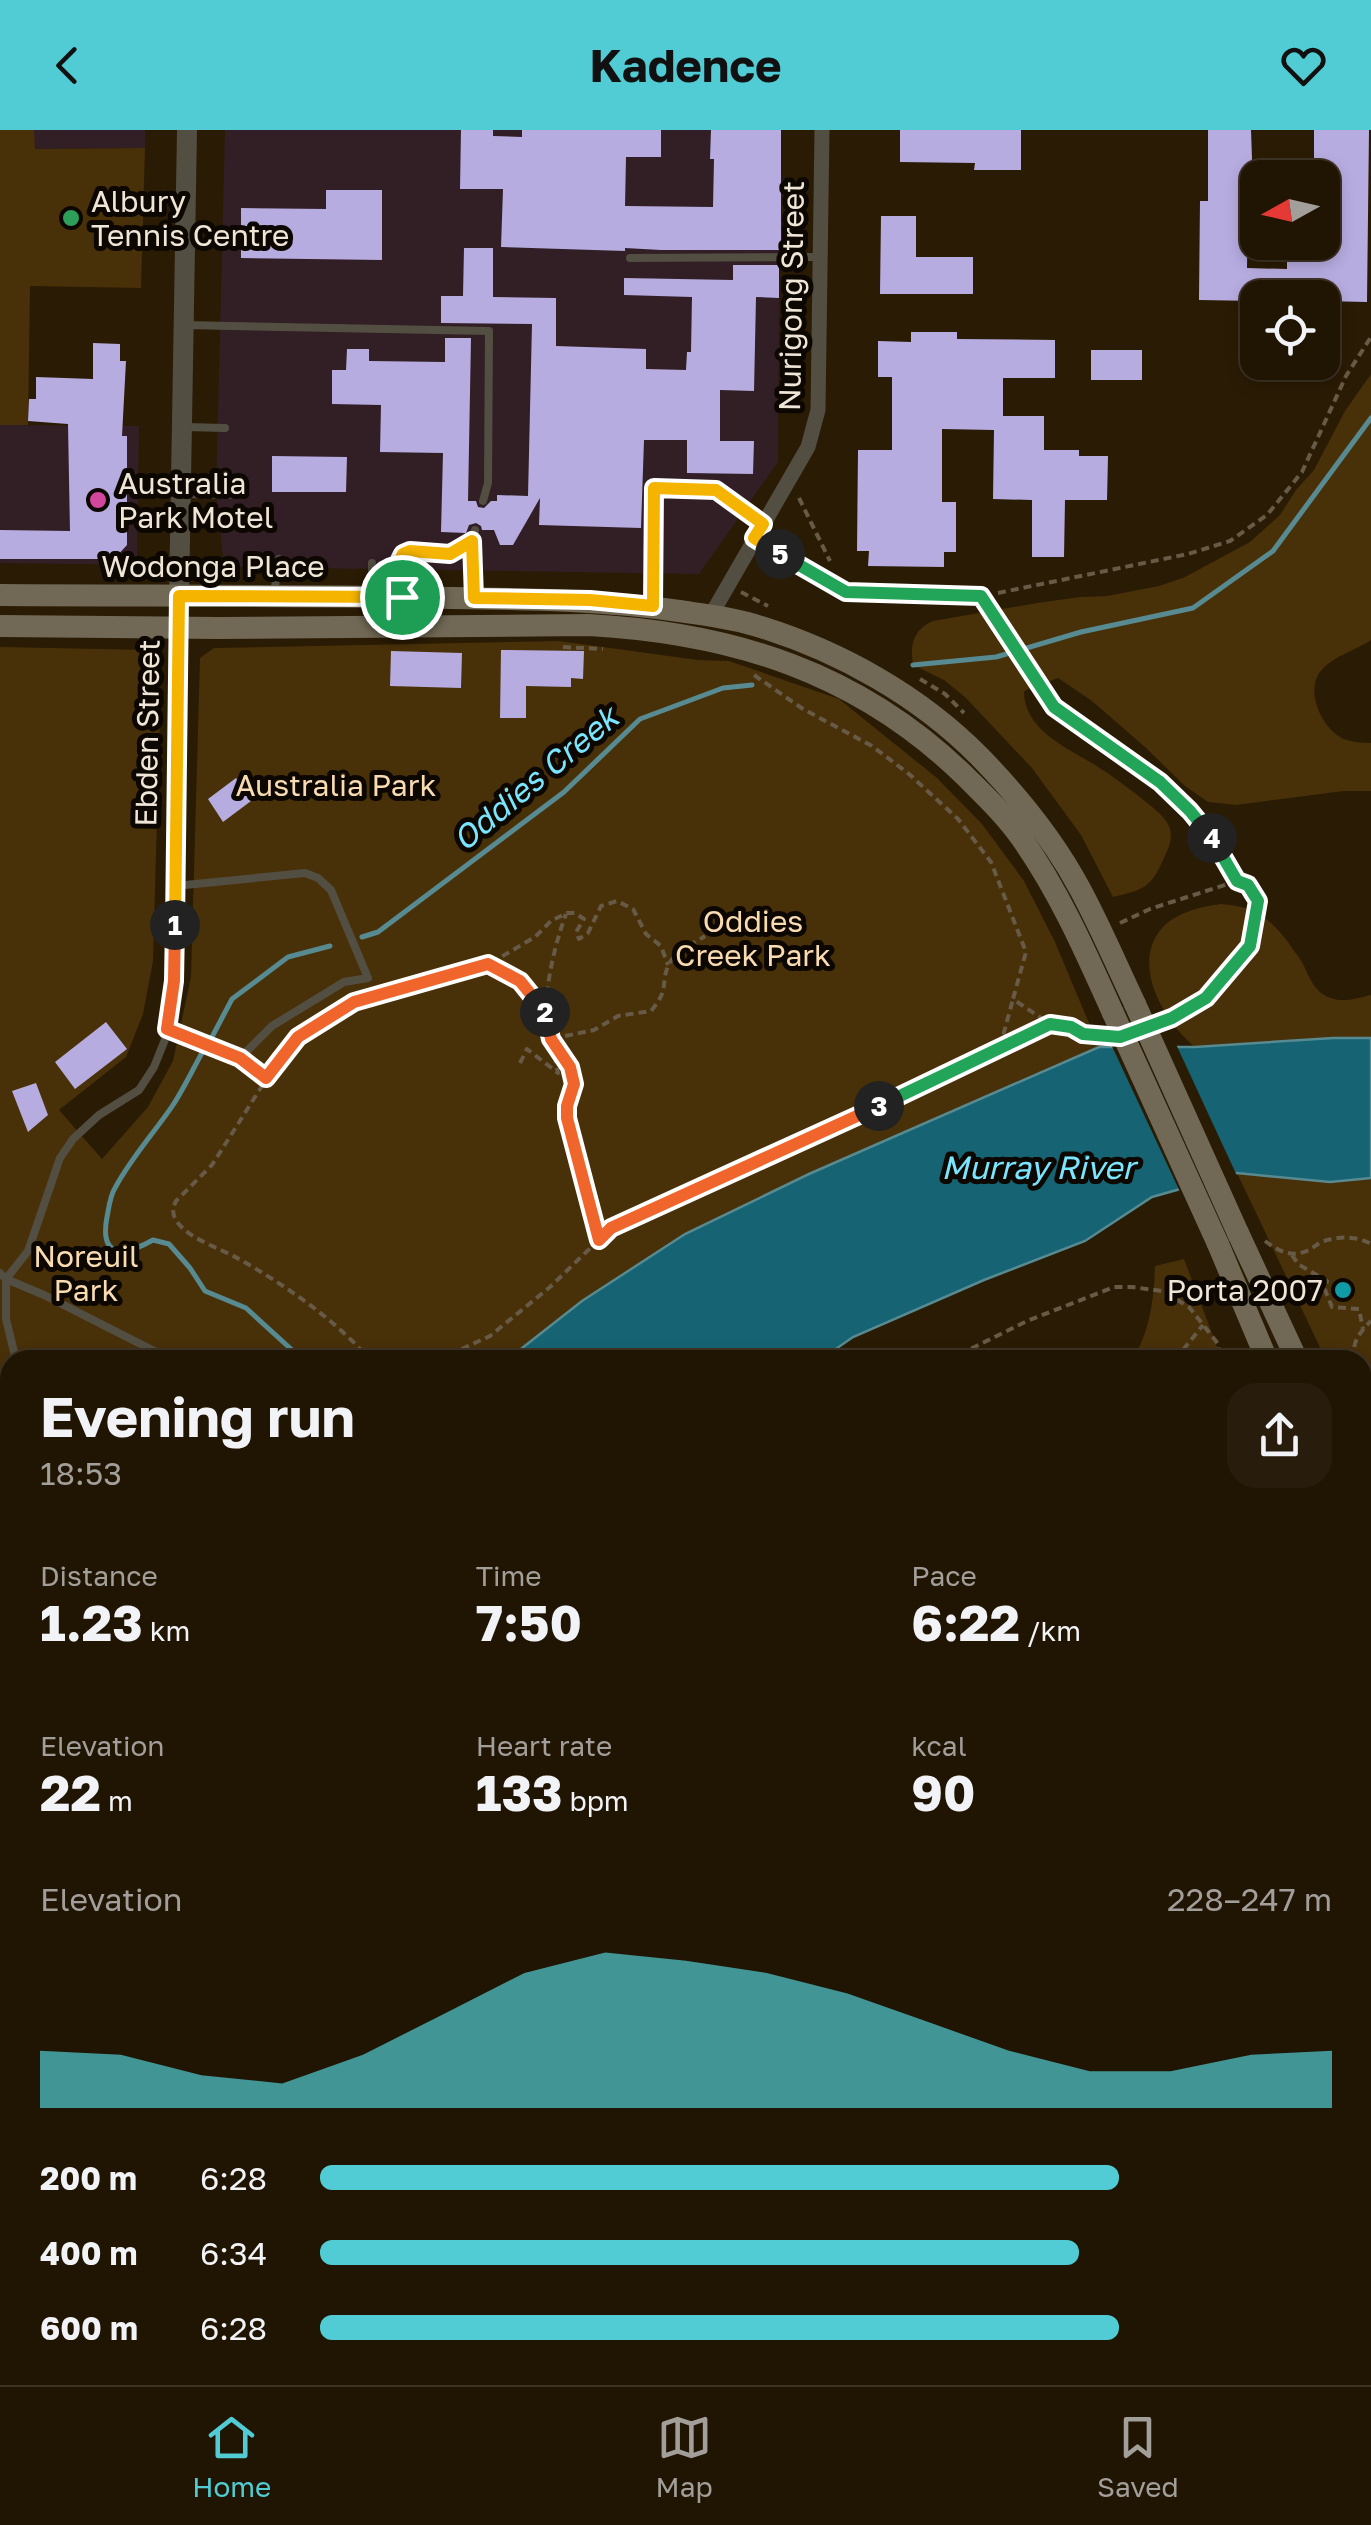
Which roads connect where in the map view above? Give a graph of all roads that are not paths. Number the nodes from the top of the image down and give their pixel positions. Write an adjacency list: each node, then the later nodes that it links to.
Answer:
1 (187, 130): 5 (street, Ebden Street)
2 (822, 130): 3 (street, Nurigong Street)
3 (820, 257): 4 (lane); 12 (street, Nurigong Street)
4 (630, 258)
5 (184, 325): 6 (street, Ebden Street); 10 (lane)
6 (182, 427): 7 (lane); 8 (street, Ebden Street)
7 (225, 428)
8 (180, 494): 9 (lane); 17 (street, Ebden Street)
9 (229, 495)
10 (484, 501)
11 (476, 530): 13 (lane)
12 (758, 531): 20 (street); 23 (lane); 24 (street, Nurigong Street)
13 (472, 541): 21 (lane); 22 (lane)
14 (279, 559): 18 (lane)
15 (372, 563): 19 (lane)
16 (0, 595): 17 (main road, Wodonga Place)
17 (179, 596): 18 (main road, Wodonga Place); 26 (main road, Ebden Street)
18 (274, 596): 19 (main road, Wodonga Place)
19 (372, 596): 21 (main road, Wodonga Place)
20 (981, 596): 27 (lane)
21 (402, 597): 22 (main road, Wodonga Place)
22 (474, 598): 23 (main road, Wodonga Place)
23 (653, 606): 24 (main road, Wodonga Place)
24 (711, 615): 30 (main road, Wodonga Place, bridge)
25 (0, 626): 26 (main road, Wodonga Place)
26 (178, 628): 28 (lane, Ebden Street); 30 (main road, Wodonga Place, bridge)
27 (1217, 843)
28 (175, 886): 29 (lane, Ebden Street); 29 (lane)
29 (167, 1029): 31 (lane, Ebden Street)
30 (1228, 1239): 34 (main road); 35 (main road)
31 (3, 1276): 32 (lane); 33 (lane)
32 (14, 1350)
33 (152, 1350)
34 (1264, 1350)
35 (1291, 1350)

